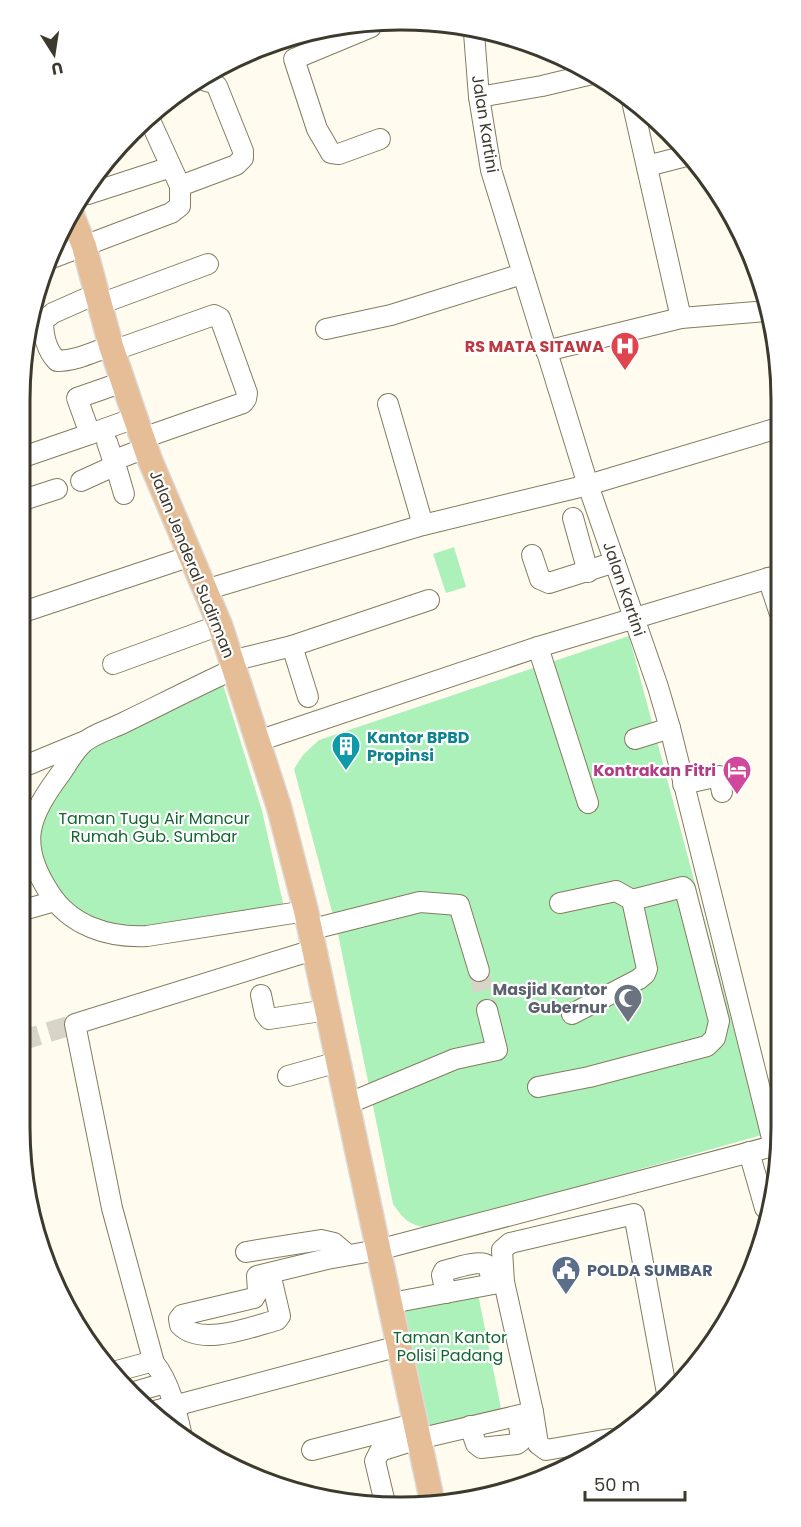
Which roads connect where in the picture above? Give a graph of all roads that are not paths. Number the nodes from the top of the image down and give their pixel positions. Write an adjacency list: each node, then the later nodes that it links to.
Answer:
1 (358, 33): 8 (street)
2 (474, 37): 5 (street, Jalan Kartini)
3 (580, 77): 5 (street)
4 (211, 82): 13 (street)
5 (479, 97): 18 (street, Jalan Kartini)
6 (635, 114): 11 (street)
7 (152, 126): 10 (street)
8 (380, 139)
9 (680, 158): 11 (street)
10 (171, 166): 12 (street); 13 (street)
11 (647, 166): 21 (street)
12 (99, 186)
13 (180, 186): 15 (street)
14 (75, 224): 15 (main road, Jalan Jenderal Sudirman)
15 (84, 246): 16 (street); 19 (main road, Jalan Jenderal Sudirman)
16 (60, 255)
17 (208, 264): 19 (street)
18 (522, 274): 22 (street); 24 (street, Jalan Kartini)
19 (98, 299): 23 (main road, Jalan Jenderal Sudirman); 23 (street)
20 (760, 312): 21 (street)
21 (681, 318): 24 (street)
22 (326, 329)
23 (111, 349): 25 (main road, Jalan Jenderal Sudirman); 29 (street)
24 (546, 351): 33 (street, Jalan Kartini)
25 (123, 382): 28 (street); 29 (main road, Jalan Jenderal Sudirman)
26 (388, 404): 38 (street)
27 (771, 430): 33 (street)
28 (98, 438): 29 (street); 30 (street); 31 (street)
29 (144, 441): 31 (street); 40 (main road, Jalan Jenderal Sudirman)
30 (30, 455)
31 (115, 466): 32 (street); 35 (street)
32 (81, 481)
33 (588, 485): 38 (street); 41 (street, Jalan Kartini)
34 (57, 489): 36 (street)
35 (124, 494)
36 (30, 498)
37 (573, 518): 42 (street)
38 (423, 525): 44 (street)
39 (532, 555): 42 (street)
40 (191, 556): 44 (main road, Jalan Jenderal Sudirman); 46 (street)
41 (615, 562): 42 (street); 47 (street, Jalan Kartini)
42 (588, 572)
43 (771, 577): 47 (street)
44 (205, 590): 48 (main road, Jalan Jenderal Sudirman)
45 (429, 600): 49 (street)
46 (30, 610)
47 (634, 618): 50 (street); 54 (street, Jalan Kartini)
48 (220, 625): 51 (street); 52 (main road, Jalan Jenderal Sudirman)
49 (292, 646): 52 (street); 53 (street)
50 (538, 647): 56 (street); 61 (street)
51 (113, 664)
52 (233, 665): 56 (main road, Jalan Jenderal Sudirman); 57 (street)
53 (308, 697)
54 (670, 728): 55 (street); 59 (street, Jalan Kartini)
55 (635, 739)
56 (258, 741): 70 (main road, Jalan Jenderal Sudirman)
57 (83, 742): 58 (street); 62 (street)
58 (30, 764)
59 (683, 784): 60 (street); 64 (street, Jalan Kartini)
60 (722, 792)
61 (588, 803)
62 (30, 821)
63 (30, 844): 67 (street)
64 (711, 890): 65 (street); 80 (street, Jalan Kartini)
65 (687, 896): 66 (street); 78 (street)
66 (632, 900): 68 (street); 75 (street)
67 (55, 901): 69 (street); 70 (street)
68 (560, 903)
69 (30, 908)
70 (309, 930): 71 (street); 73 (main road, Jalan Jenderal Sudirman); 93 (street)
71 (479, 971)
72 (261, 995): 73 (street)
73 (327, 1010): 76 (main road, Jalan Jenderal Sudirman)
74 (487, 1010): 79 (street)
75 (572, 1014)
76 (338, 1062): 77 (street); 79 (main road, Jalan Jenderal Sudirman)
77 (288, 1076)
78 (538, 1087)
79 (347, 1104): 86 (main road, Jalan Jenderal Sudirman)
80 (771, 1122)
81 (770, 1147): 82 (street)
82 (749, 1152): 83 (street); 84 (street)
83 (629, 1184): 85 (street); 86 (street)
84 (763, 1202)
85 (634, 1214): 90 (street); 96 (street)
86 (378, 1250): 88 (street); 91 (main road, Jalan Jenderal Sudirman)
87 (246, 1252): 88 (street)
88 (348, 1254): 89 (street)
89 (270, 1273): 89 (street)
90 (498, 1283): 91 (street); 100 (street)
91 (390, 1306): 92 (main road, Jalan Jenderal Sudirman)
92 (399, 1346): 98 (street); 102 (main road, Jalan Jenderal Sudirman)
93 (154, 1363): 94 (street); 95 (street)
94 (121, 1370)
95 (165, 1383): 97 (street); 98 (street)
96 (665, 1385)
97 (141, 1390)
98 (175, 1406): 99 (street); 101 (street)
99 (162, 1409)
100 (526, 1415): 102 (street); 103 (street)
101 (179, 1423)
102 (416, 1431): 104 (street); 105 (street); 106 (main road, Jalan Jenderal Sudirman)
103 (595, 1442)
104 (312, 1450)
105 (383, 1496)
106 (431, 1496)

